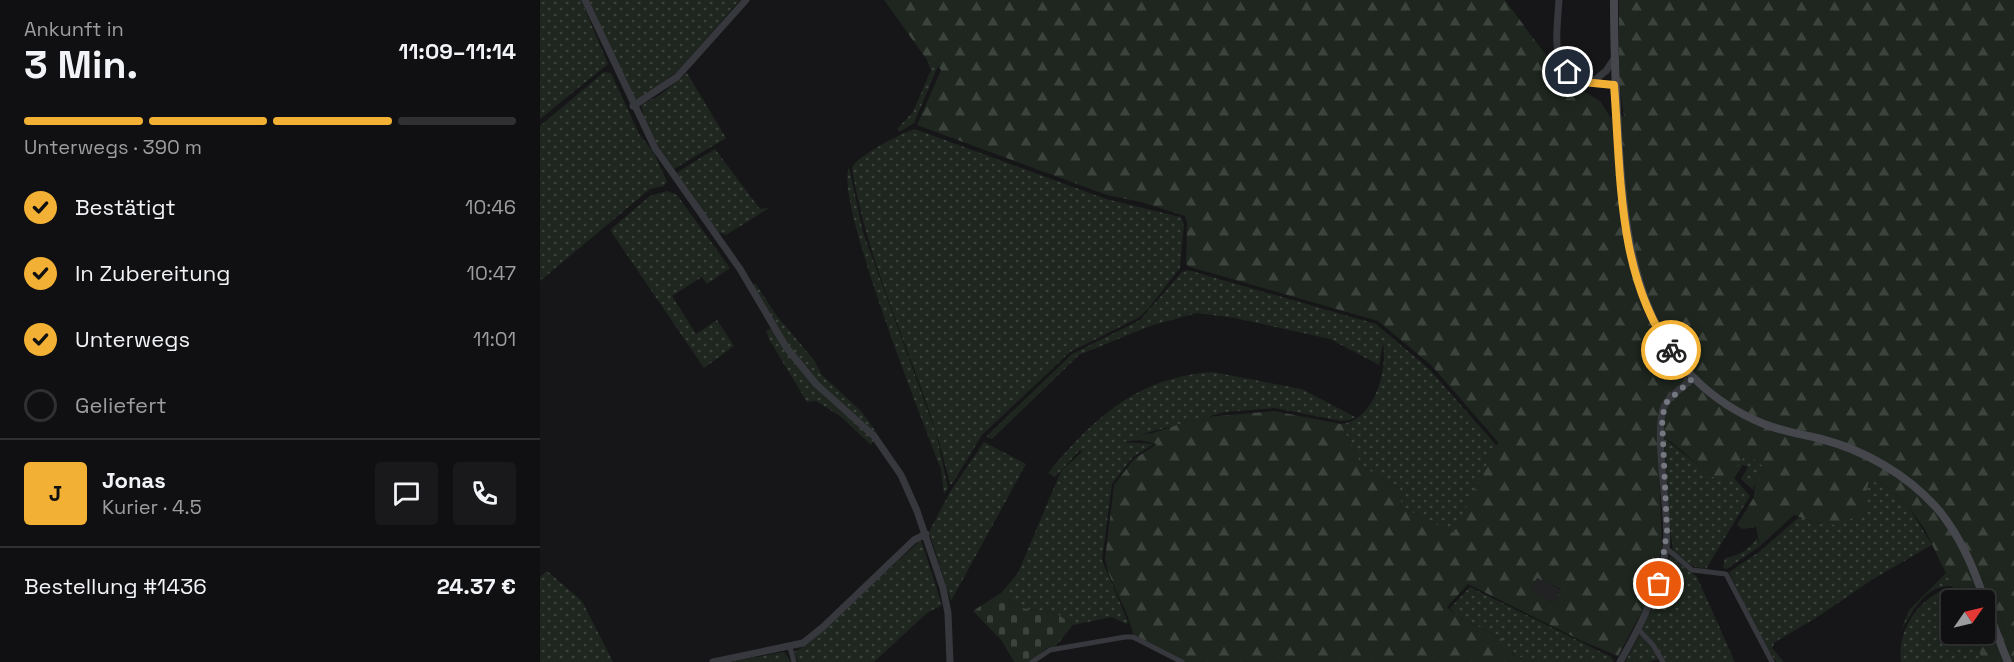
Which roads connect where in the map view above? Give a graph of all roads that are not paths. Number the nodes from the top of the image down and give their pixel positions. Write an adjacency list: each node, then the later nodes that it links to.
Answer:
1 (585, 0): 8 (street)
2 (746, 0): 8 (street)
3 (1558, 0): 6 (street)
4 (1614, 0): 5 (main road)
5 (1614, 59): 6 (street); 7 (main road)
6 (1591, 83): 7 (street)
7 (1614, 85): 9 (main road)
8 (633, 106): 10 (street)
9 (1693, 378): 11 (street); 22 (main road)
10 (926, 534): 13 (street); 16 (street)
11 (1666, 548): 12 (street); 21 (street)
12 (1638, 629): 19 (street); 20 (street)
13 (790, 647): 14 (street); 15 (street)
14 (713, 662)
15 (794, 662)
16 (950, 662)
17 (1032, 662): 18 (street)
18 (1182, 662)
19 (1620, 662)
20 (1663, 662)
21 (1772, 662)
22 (2008, 662)

